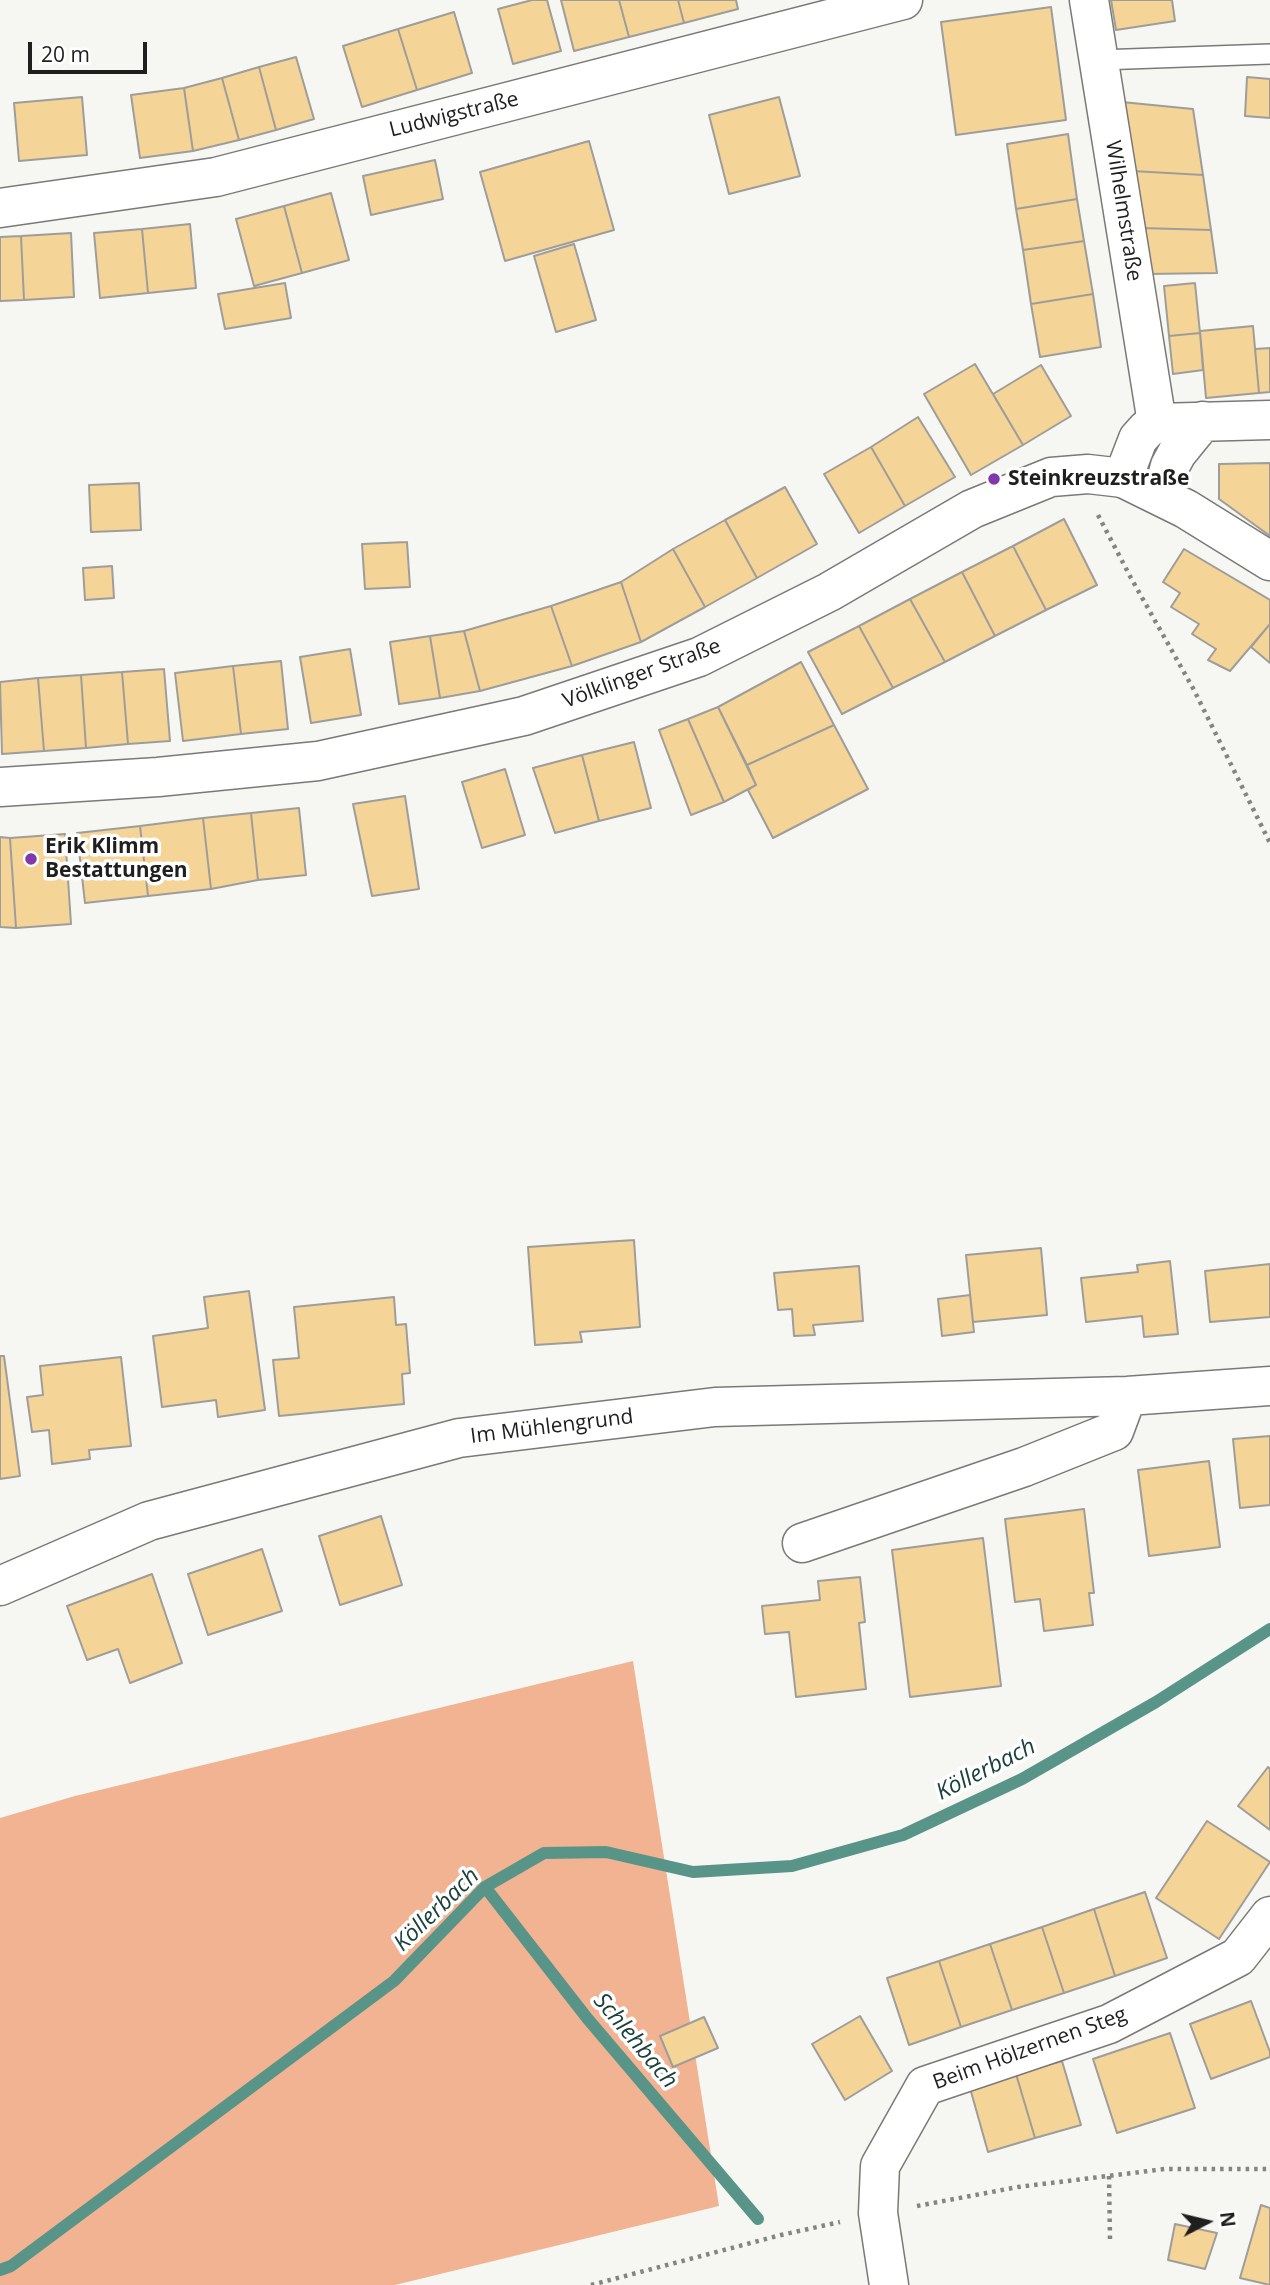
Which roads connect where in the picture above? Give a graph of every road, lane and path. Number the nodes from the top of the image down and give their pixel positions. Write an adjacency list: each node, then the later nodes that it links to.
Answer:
1 (903, 0): 5 (street, Ludwigstraße)
2 (1089, 0): 4 (street, Wilhelmstraße)
3 (1270, 54): 4 (lane)
4 (1099, 60): 8 (street, Wilhelmstraße)
5 (0, 208)
6 (1270, 419): 7 (street)
7 (1203, 421): 8 (street); 10 (street)
8 (1157, 423): 9 (street)
9 (1105, 476): 10 (street, Völklinger Straße); 12 (street, Völklinger Straße); 13 (path)
10 (1162, 496): 11 (street, Völklinger Straße)
11 (1270, 561)
12 (0, 787)
13 (1270, 843)
14 (1270, 1386): 15 (street, Im Mühlengrund)
15 (1127, 1396): 16 (street); 17 (street, Im Mühlengrund)
16 (802, 1543)
17 (0, 1586)
18 (1270, 1916): 21 (street, Beim Hölzernen Steg)
19 (1270, 2169): 20 (path)
20 (1109, 2176): 21 (path); 22 (path)
21 (878, 2213): 23 (path); 24 (street, Beim Hölzernen Steg)
22 (1110, 2240)
23 (591, 2285)
24 (889, 2285)

